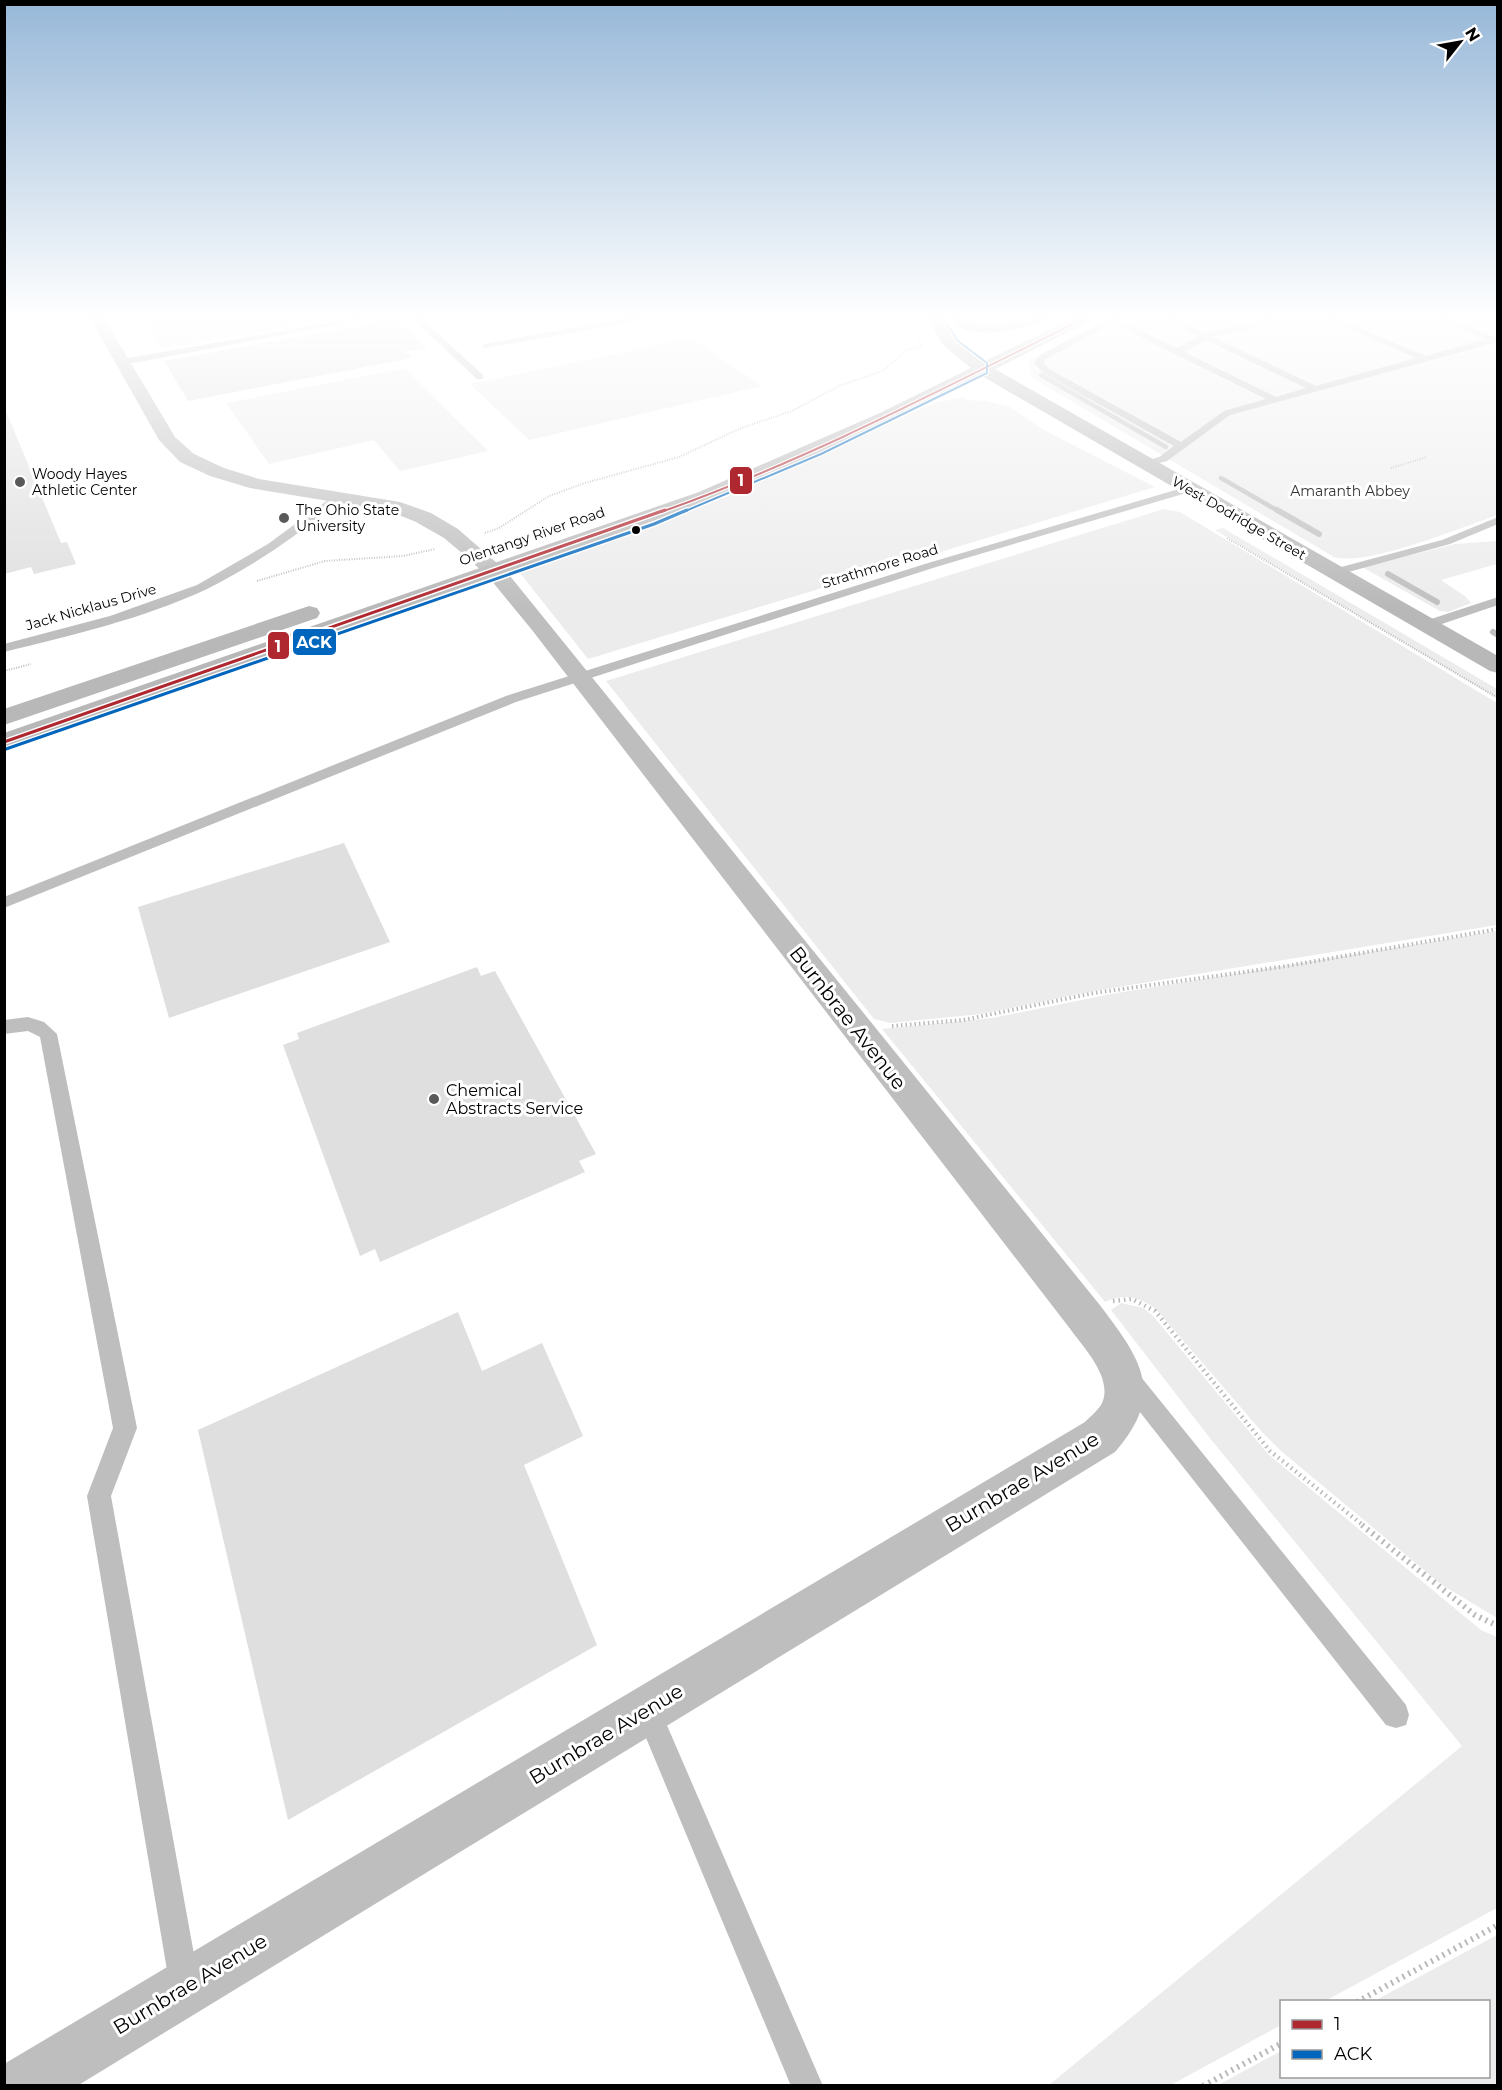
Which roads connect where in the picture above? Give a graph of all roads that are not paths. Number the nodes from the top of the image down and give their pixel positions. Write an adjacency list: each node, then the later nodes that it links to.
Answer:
1 (154, 416): 11 (street, Burnbrae Avenue)
2 (888, 416): 14 (main road, Olentangy River Road)
3 (1064, 416): 7 (main road, West Dodridge Street)
4 (1078, 416): 7 (main road)
5 (1126, 416): 8 (lane)
6 (1223, 416): 8 (lane)
7 (1101, 437): 9 (main road, West Dodridge Street)
8 (1181, 446): 9 (lane)
9 (1146, 464): 10 (main road, West Dodridge Street)
10 (1189, 489): 15 (main road, West Dodridge Street); 20 (lane, Strathmore Road)
11 (336, 497): 14 (street, Burnbrae Avenue); 18 (lane, Jack Nicklaus Drive)
12 (600, 513): 14 (main road, Olentangy River Road)
13 (1497, 520): 15 (lane)
14 (487, 563): 20 (street, Burnbrae Avenue); 21 (main road, Olentangy River Road); 22 (main road, Olentangy River Road)
15 (1334, 572): 17 (main road, West Dodridge Street)
16 (1497, 601): 17 (lane)
17 (1426, 625): 19 (main road, West Dodridge Street)
18 (4, 648)
19 (1497, 666)
20 (580, 676): 23 (lane, Strathmore Road); 25 (street, Burnbrae Avenue)
21 (4, 718)
22 (4, 742)
23 (4, 903)
24 (4, 1027): 28 (lane)
25 (1122, 1371): 26 (street, Burnbrae Avenue); 27 (lane)
26 (647, 1709): 28 (street, Burnbrae Avenue); 30 (lane)
27 (1396, 1715)
28 (185, 1988): 29 (street, Burnbrae Avenue)
29 (22, 2085)
30 (807, 2085)

